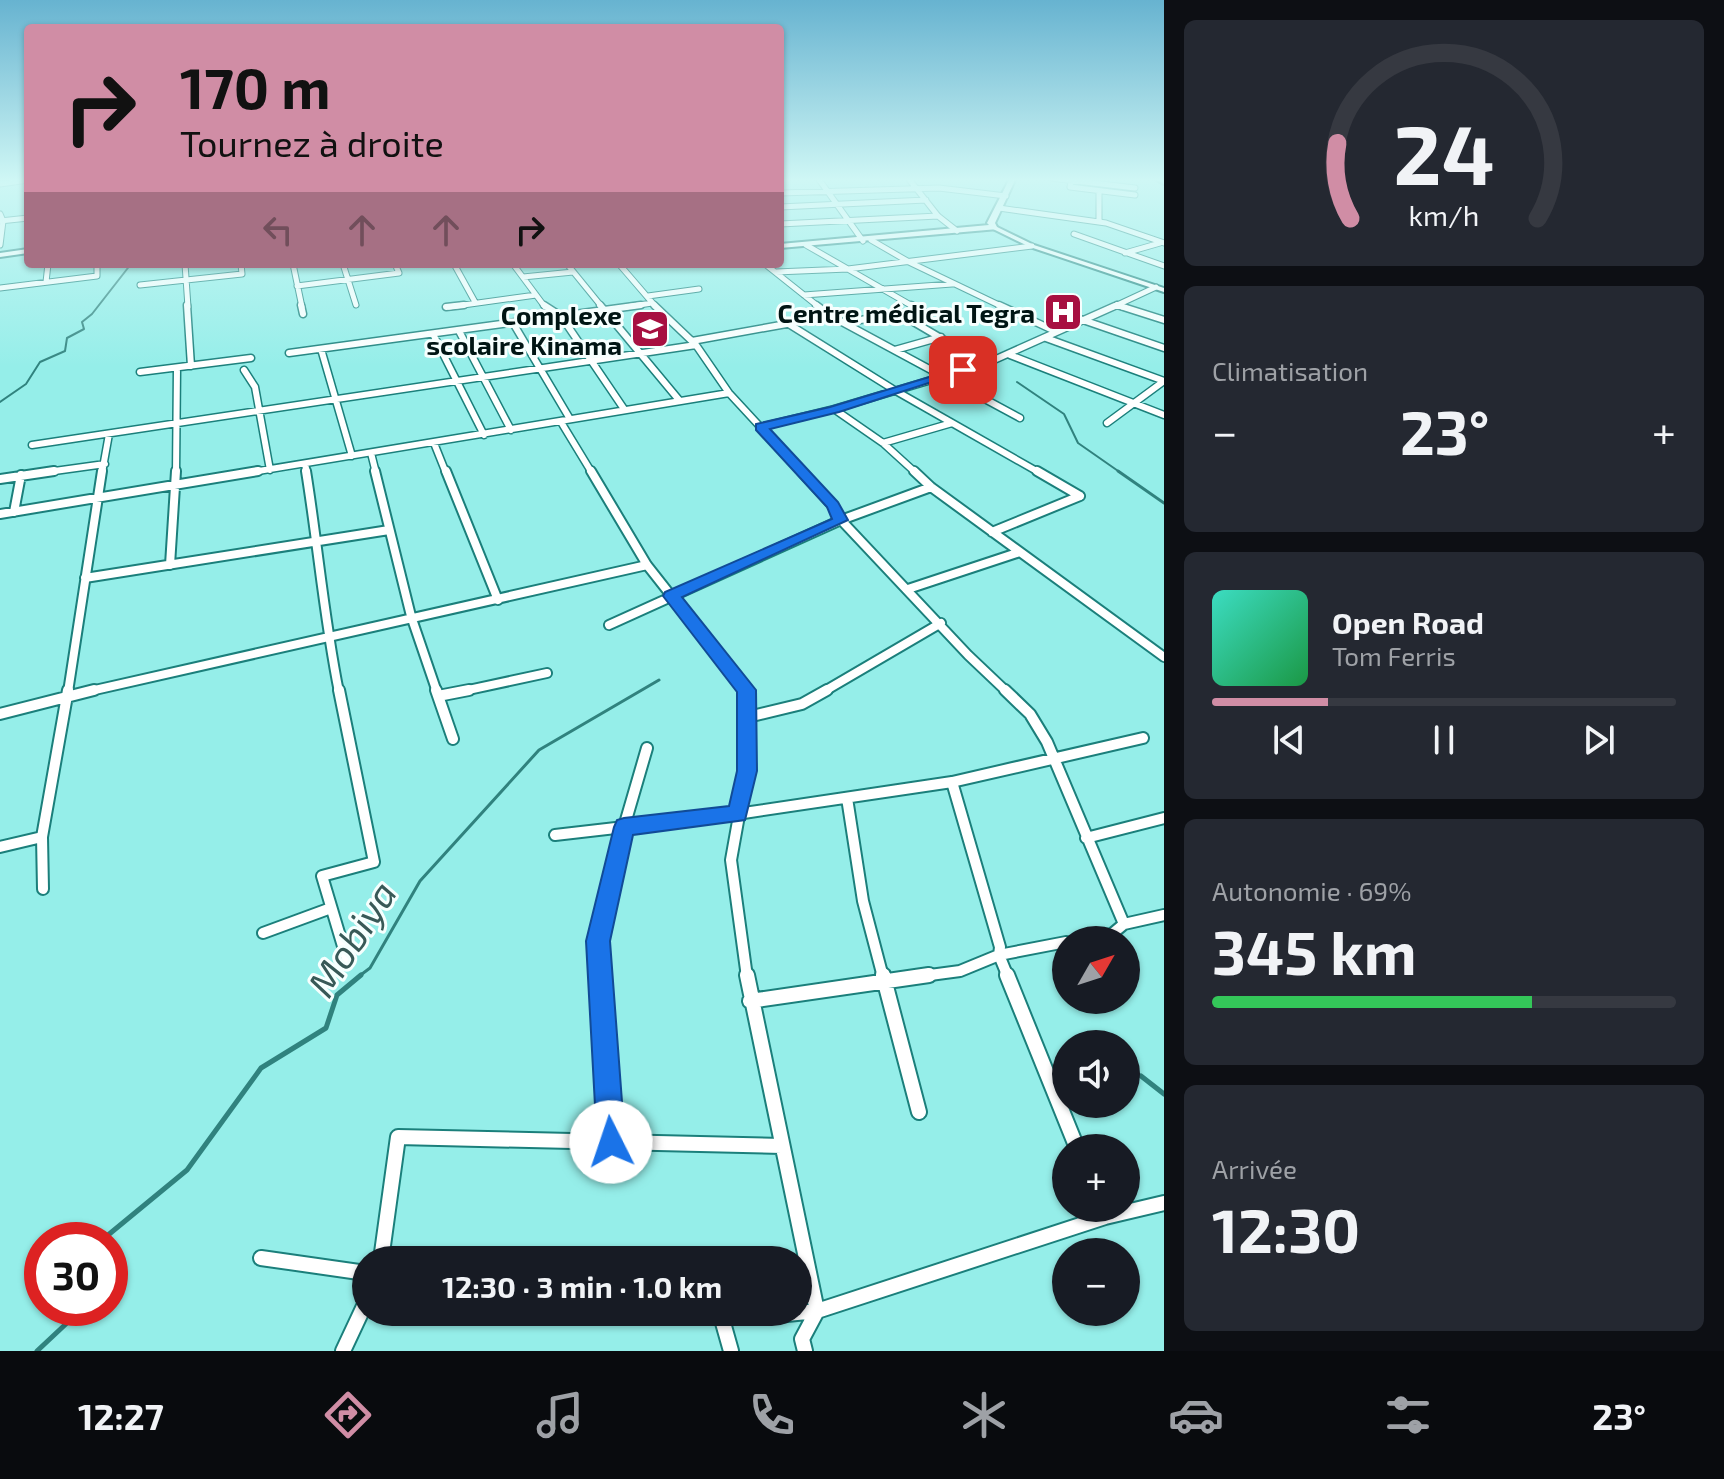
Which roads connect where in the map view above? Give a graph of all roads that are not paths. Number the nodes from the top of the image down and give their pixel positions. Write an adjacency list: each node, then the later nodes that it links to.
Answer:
1 (854, 241): 6 (main road)
2 (869, 241): 12 (street)
3 (1022, 241): 8 (main road)
4 (1093, 241): 10 (street)
5 (1163, 243): 10 (street)
6 (806, 245): 7 (main road); 26 (street)
7 (784, 246)
8 (1032, 246): 12 (street); 37 (main road)
9 (24, 252): 11 (main road)
10 (1125, 253): 13 (street)
11 (0, 255)
12 (909, 262): 26 (street); 33 (street)
13 (1164, 266)
14 (48, 268): 32 (street)
15 (97, 268): 32 (street)
16 (185, 268): 30 (street)
17 (241, 268): 30 (street)
18 (294, 268): 35 (street)
19 (344, 268): 31 (street)
20 (397, 268): 31 (street)
21 (456, 268): 43 (street)
22 (516, 268): 29 (street)
23 (570, 268): 27 (street)
24 (623, 268): 42 (street)
25 (770, 268): 28 (street)
26 (848, 269): 28 (street); 39 (street)
27 (573, 272): 29 (street); 47 (street)
28 (776, 272): 41 (street)
29 (523, 277): 40 (street)
30 (186, 279): 34 (street); 72 (street)
31 (348, 279): 35 (street); 44 (street)
32 (46, 282): 36 (street)
33 (956, 283): 39 (street); 58 (street)
34 (140, 285)
35 (297, 286): 48 (street)
36 (0, 288)
37 (1161, 288): 45 (street)
38 (699, 289): 42 (street)
39 (885, 289): 41 (street); 51 (street)
40 (536, 295): 43 (street); 49 (street)
41 (804, 295): 50 (street)
42 (650, 299): 47 (street); 62 (street)
43 (475, 302): 46 (street)
44 (356, 305)
45 (1117, 305): 52 (street); 53 (street)
46 (446, 307)
47 (604, 310): 49 (street); 67 (street)
48 (303, 314)
49 (561, 316): 55 (street); 70 (street)
50 (831, 316): 54 (street); 56 (street)
51 (907, 318): 54 (street); 60 (street)
52 (1080, 319): 58 (street); 63 (street)
53 (1164, 320)
54 (846, 322): 65 (street)
55 (513, 323): 57 (street); 73 (street)
56 (787, 323): 62 (street); 81 (street)
57 (459, 331): 59 (street); 77 (street)
58 (1055, 331): 61 (street)
59 (433, 334): 64 (street); 79 (street)
60 (941, 337): 65 (street); 71 (street)
61 (1046, 338): 68 (street); 80 (street)
62 (694, 343): 67 (street); 82 (street)
63 (1164, 348)
64 (321, 349): 66 (street); 83 (street)
65 (895, 350): 78 (street)
66 (289, 353)
67 (639, 353): 70 (street); 84 (street)
68 (1010, 355): 71 (street); 85 (street)
69 (251, 358): 72 (street)
70 (591, 360): 73 (street); 86 (street)
71 (985, 364): 78 (street)
72 (191, 366): 74 (street)
73 (541, 367): 77 (street); 91 (street)
74 (177, 368): 76 (street); 92 (street)
75 (244, 370): 88 (street)
76 (140, 372)
77 (484, 376): 79 (street); 96 (street)
78 (942, 376): 81 (street); 90 (street)
79 (455, 380): 83 (street); 98 (street)
80 (1164, 381): 85 (street)
81 (896, 391): 87 (street); 93 (street)
82 (729, 393): 84 (street); 95 (street)
83 (336, 397): 88 (street); 103 (street)
84 (679, 400): 86 (street)
85 (1134, 405): 89 (street); 94 (street)
86 (624, 409): 91 (street)
87 (834, 409): 95 (street); 100 (street)
88 (259, 410): 92 (street); 106 (street)
89 (1164, 415)
90 (1020, 418)
91 (565, 420): 96 (street); 120 (street)
92 (177, 423): 97 (street); 109 (street)
93 (952, 423): 100 (street); 116 (street)
94 (1107, 423)
95 (761, 427): 114 (street)
96 (511, 430): 98 (street)
97 (109, 434): 101 (street); 104 (street)
98 (484, 435): 99 (street)
99 (434, 443): 102 (street); 124 (street)
100 (883, 443): 110 (street)
101 (32, 445)
102 (371, 453): 103 (street); 115 (street)
103 (352, 456): 105 (street)
104 (105, 464): 107 (street); 111 (street)
105 (305, 464): 106 (street); 117 (street)
106 (270, 470): 109 (street)
107 (21, 475): 108 (street); 112 (street)
108 (0, 479)
109 (176, 485): 111 (street); 119 (street)
110 (931, 487): 114 (street); 116 (street)
111 (97, 498): 112 (street); 121 (street)
112 (14, 512): 113 (street)
113 (0, 514)
114 (841, 520): 122 (street); 123 (street)
115 (389, 530): 117 (street); 125 (street)
116 (992, 532): 118 (street)
117 (318, 542): 119 (street); 128 (street)
118 (1020, 552): 122 (street); 129 (street)
119 (170, 565): 121 (street)
120 (647, 565): 123 (street); 124 (street)
121 (85, 578): 132 (street)
122 (908, 589): 126 (street)
123 (671, 596): 127 (street); 134 (street)
124 (498, 600): 125 (street)
125 (411, 616): 128 (street); 131 (street)
126 (941, 623): 134 (street); 138 (street)
127 (609, 625)
128 (328, 636): 132 (street); 149 (street)
129 (1164, 657)
130 (547, 673): 131 (street)
131 (438, 696): 136 (street)
132 (67, 698): 133 (street); 145 (street)
133 (0, 714)
134 (748, 717): 141 (street)
135 (1143, 738): 138 (street)
136 (453, 739)
137 (647, 748): 143 (street)
138 (1052, 759): 139 (street); 146 (street)
139 (952, 782): 140 (street); 155 (street)
140 (847, 798): 141 (street); 157 (street)
141 (737, 814): 143 (street); 158 (street)
142 (1164, 818): 146 (street)
143 (624, 827): 144 (street); 161 (street)
144 (555, 835)
145 (42, 837): 147 (street); 148 (street)
146 (1086, 838): 151 (street)
147 (0, 847)
148 (43, 889)
149 (331, 908): 153 (street); 156 (street)
150 (1164, 915): 151 (street)
151 (1124, 924): 152 (street)
152 (1122, 926)
153 (263, 933)
154 (1052, 945): 155 (street)
155 (999, 955): 157 (street); 160 (street)
156 (348, 963)
157 (886, 982): 158 (street); 159 (street)
158 (750, 1001): 162 (street)
159 (919, 1112)
160 (1071, 1134)
161 (611, 1142): 162 (street); 166 (street)
162 (782, 1146): 169 (street)
163 (1164, 1203): 164 (street)
164 (1140, 1207)
165 (1077, 1222): 169 (street)
166 (383, 1246)
167 (261, 1258): 168 (street)
168 (352, 1271)
169 (817, 1311): 170 (street); 175 (street)
170 (812, 1312)
171 (355, 1326): 173 (street)
172 (724, 1326): 174 (street)
173 (343, 1351)
174 (731, 1351)
175 (805, 1351)

